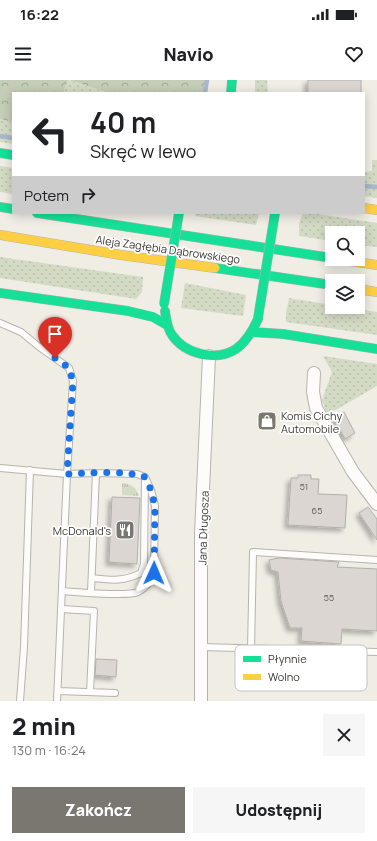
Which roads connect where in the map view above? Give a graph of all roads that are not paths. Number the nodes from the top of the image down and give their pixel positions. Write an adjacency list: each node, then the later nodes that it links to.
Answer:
1 (232, 80): 2 (main road)
2 (231, 92)
3 (0, 153): 4 (main road)
4 (12, 155)
5 (0, 207): 7 (main road)
6 (365, 208): 8 (main road)
7 (12, 209)
8 (377, 210)
9 (44, 214): 13 (main road, Aleja Zagłębia Dąbrowskiego)
10 (179, 214): 21 (main road, bridge)
11 (275, 214): 22 (main road, bridge)
12 (0, 235): 16 (main road, Aleja Zagłębia Dąbrowskiego)
13 (325, 257)
14 (365, 263): 15 (main road)
15 (377, 265)
16 (325, 284)
17 (365, 290): 18 (main road)
18 (377, 292)
19 (0, 293): 21 (main road)
20 (0, 323): 29 (lane)
21 (166, 325): 24 (main road)
22 (252, 332): 23 (main road); 24 (main road)
23 (377, 349)
24 (208, 356): 38 (street, Jana Długosza)
25 (314, 373): 31 (street)
26 (0, 468): 27 (lane)
27 (30, 470): 29 (lane); 45 (lane)
28 (96, 472): 29 (lane); 30 (lane); 33 (lane)
29 (67, 474): 34 (lane)
30 (145, 477): 33 (lane); 35 (lane)
31 (377, 504)
32 (377, 560): 37 (lane)
33 (92, 578): 35 (lane)
34 (62, 591): 35 (lane); 36 (lane)
35 (91, 592)
36 (61, 609): 42 (lane); 43 (lane)
37 (251, 645)
38 (201, 647): 39 (lane); 47 (street, Jana Długosza)
39 (235, 648)
40 (367, 652): 41 (lane)
41 (377, 652)
42 (58, 691): 43 (lane); 46 (lane)
43 (90, 692): 44 (lane)
44 (114, 693)
45 (20, 701)
46 (57, 701)
47 (201, 701)

